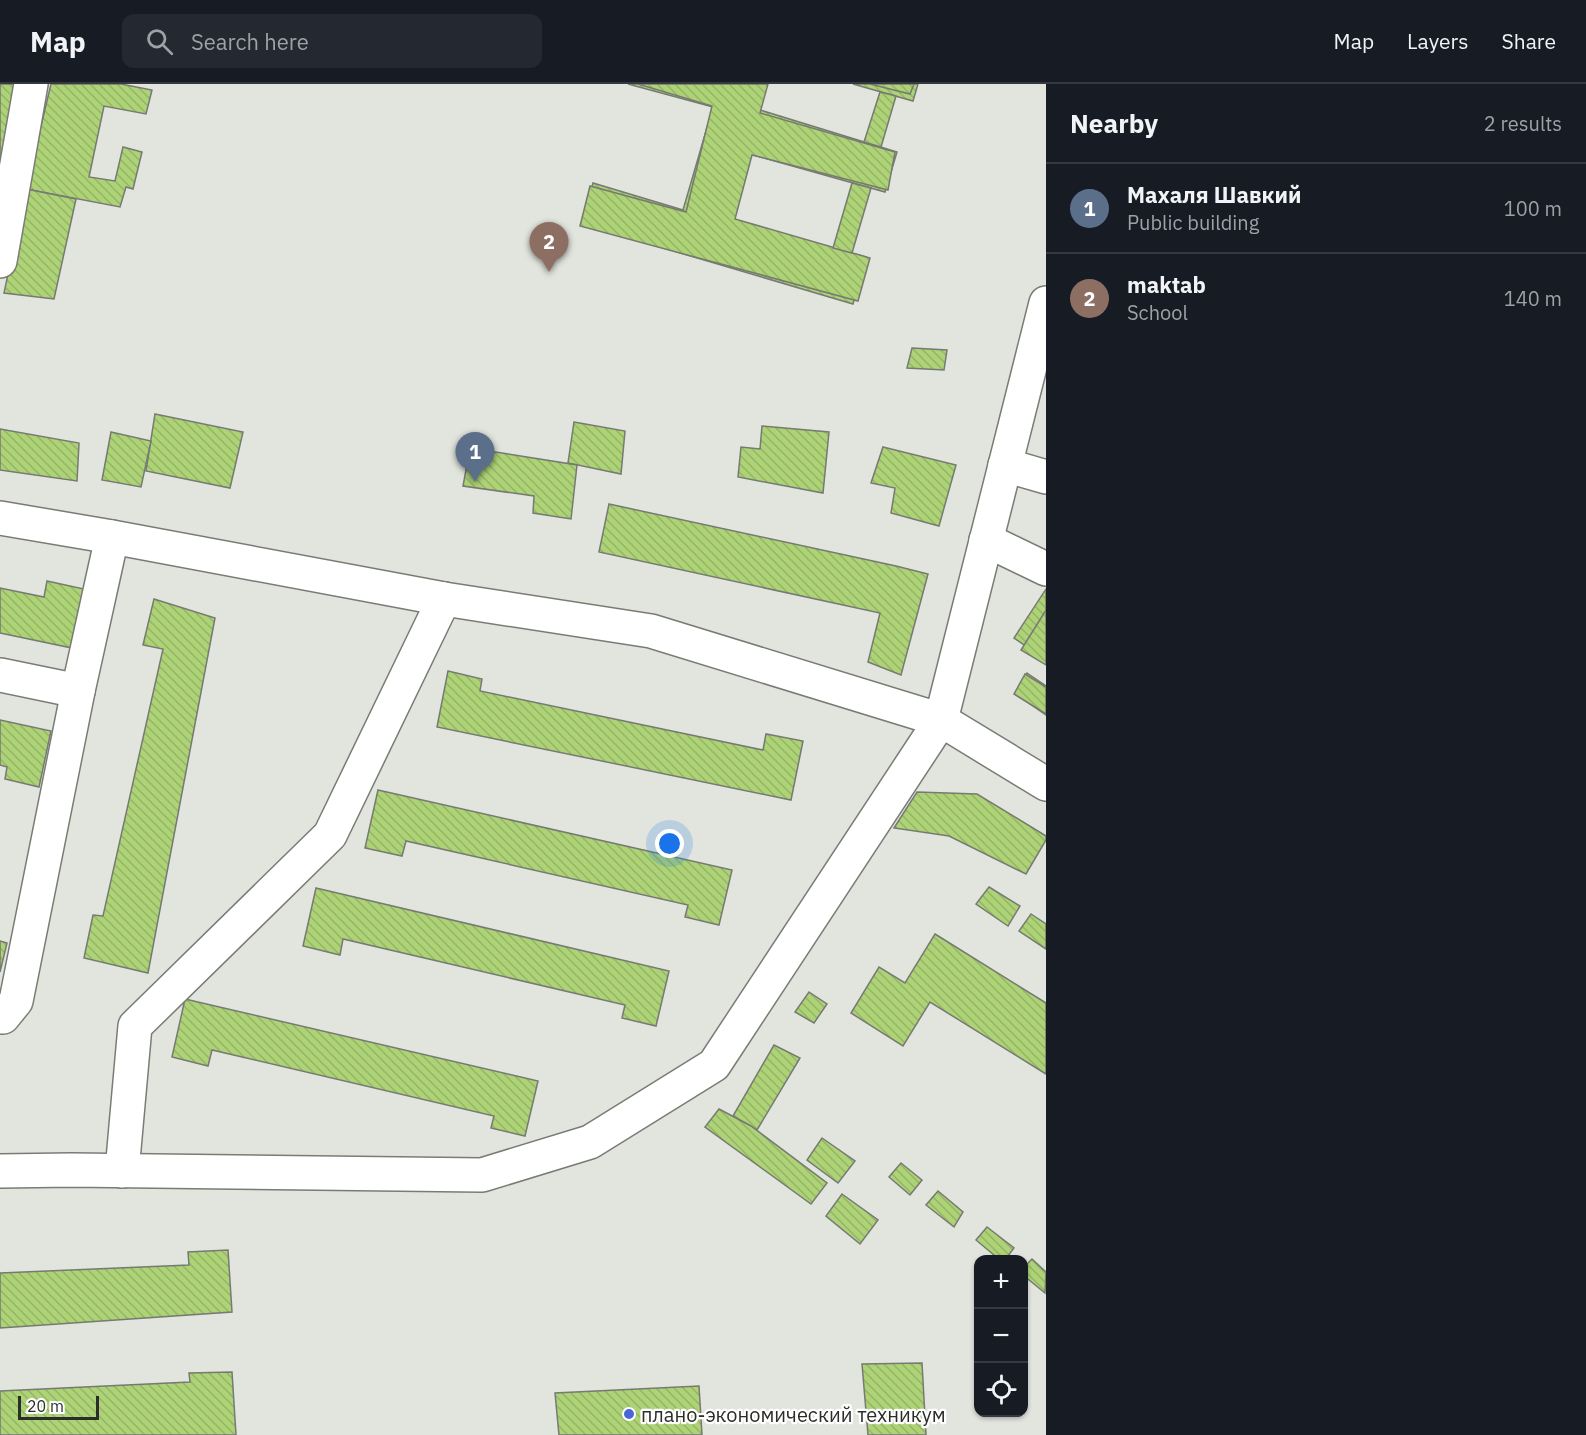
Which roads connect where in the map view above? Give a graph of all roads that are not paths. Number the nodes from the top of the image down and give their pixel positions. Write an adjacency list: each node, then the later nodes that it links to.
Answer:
1 (31, 84): 2 (street)
2 (0, 261)
3 (1046, 303): 4 (street)
4 (1005, 465): 5 (street); 8 (street)
5 (1046, 477)
6 (0, 518): 7 (street)
7 (112, 537): 10 (street); 12 (street)
8 (986, 540): 9 (street); 13 (street)
9 (1046, 568)
10 (444, 599): 13 (street); 17 (street)
11 (0, 675): 12 (street)
12 (78, 691): 15 (street)
13 (941, 720): 14 (street); 17 (street)
14 (1046, 783)
15 (0, 1017)
16 (0, 1171): 17 (street)
17 (122, 1171)

